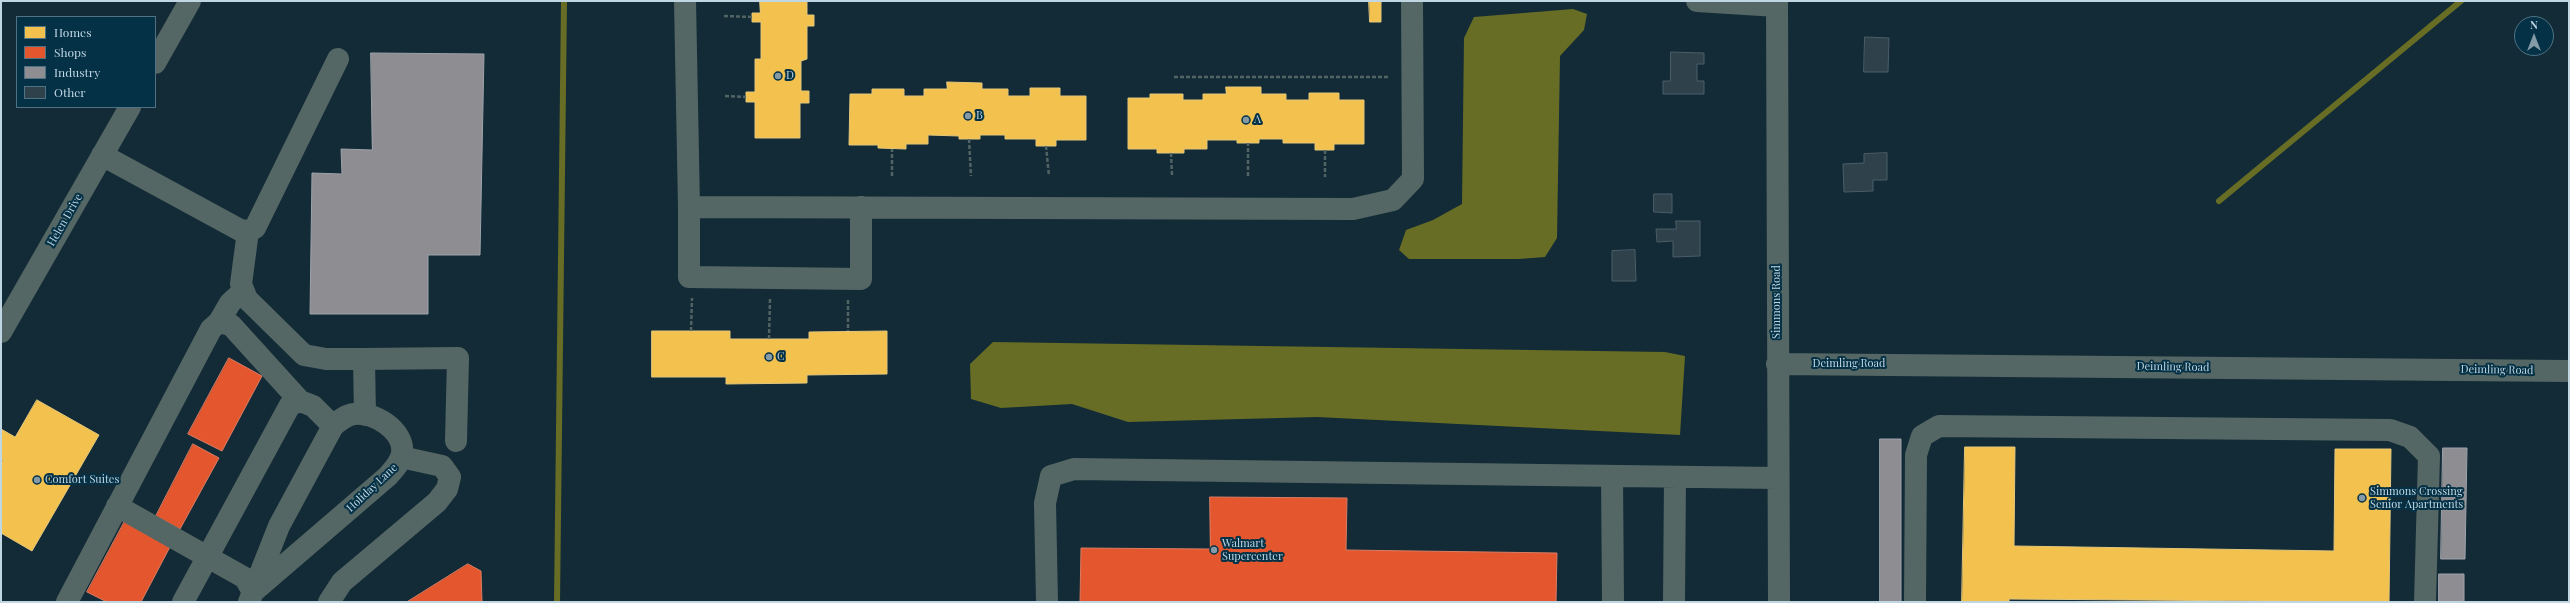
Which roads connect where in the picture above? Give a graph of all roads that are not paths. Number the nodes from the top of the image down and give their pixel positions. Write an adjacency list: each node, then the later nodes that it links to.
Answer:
1 (190, 1): 7 (street)
2 (685, 1): 10 (street)
3 (1412, 1): 11 (street)
4 (1697, 1): 5 (street)
5 (1776, 4): 17 (street, Simmons Road)
6 (338, 59): 12 (street)
7 (156, 61)
8 (129, 108): 9 (street, Helen Drive)
9 (102, 155): 12 (street); 15 (street, Helen Drive)
10 (688, 207): 11 (street); 11 (street)
11 (861, 207)
12 (248, 231): 13 (street)
13 (242, 292): 14 (street); 16 (street)
14 (219, 322): 19 (street); 27 (street)
15 (1, 332)
16 (364, 359): 20 (street); 22 (street)
17 (1777, 364): 18 (street, Deimling Road); 26 (street, Simmons Road)
18 (2569, 371)
19 (300, 400): 21 (street); 28 (street)
20 (365, 415): 21 (street, Holiday Lane); 23 (street, Holiday Lane)
21 (333, 426): 29 (street)
22 (456, 440)
23 (401, 457): 29 (street, Holiday Lane); 32 (street)
24 (1612, 476): 25 (street); 33 (street); 34 (street)
25 (1675, 477): 26 (street); 35 (street)
26 (1777, 478): 36 (street, Simmons Road)
27 (117, 506): 28 (street); 30 (street)
28 (208, 555): 29 (street); 31 (street)
29 (251, 597)
30 (67, 602)
31 (182, 602)
32 (329, 602)
33 (1047, 602)
34 (1613, 602)
35 (1674, 602)
36 (1779, 602)
37 (1915, 602): 38 (street)
38 (2425, 602)

